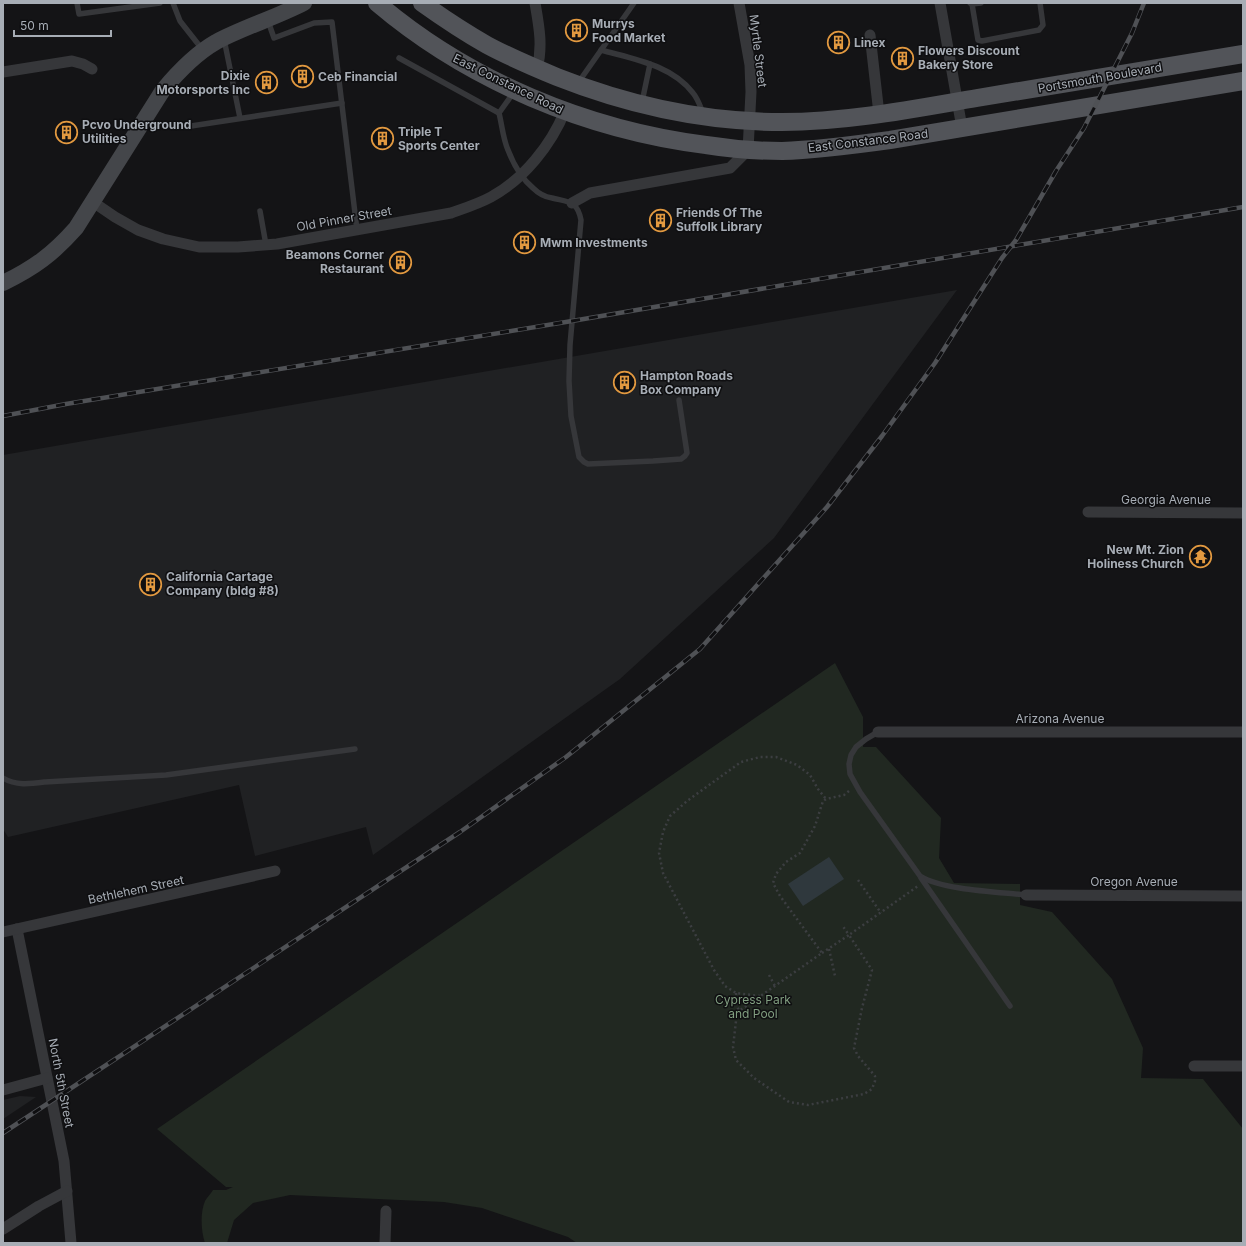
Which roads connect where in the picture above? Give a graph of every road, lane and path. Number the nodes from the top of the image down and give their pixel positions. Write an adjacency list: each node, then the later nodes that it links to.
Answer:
1 (77, 3): 2 (lane)
2 (160, 3)
3 (173, 3): 18 (lane)
4 (304, 3): 14 (main road)
5 (377, 3): 27 (main road, East Constance Road)
6 (422, 3): 23 (main road)
7 (535, 3): 23 (street)
8 (634, 3): 17 (lane)
9 (739, 3): 36 (street, Myrtle Street)
10 (940, 3): 28 (street)
11 (981, 3): 13 (lane)
12 (1040, 3): 13 (lane)
13 (971, 4)
14 (267, 18): 16 (main road); 29 (lane)
15 (870, 35): 33 (street)
16 (224, 39): 18 (main road); 35 (lane)
17 (601, 50): 21 (lane); 26 (lane)
18 (204, 51): 41 (main road)
19 (1243, 54): 28 (main road, Portsmouth Boulevard)
20 (399, 58): 32 (lane)
21 (650, 64): 30 (lane); 34 (lane)
22 (92, 69): 24 (street)
23 (537, 69): 26 (main road)
24 (3, 72)
25 (1243, 81): 38 (main road)
26 (577, 84): 30 (main road)
27 (515, 90): 31 (main road, East Constance Road); 32 (lane)
28 (957, 102): 33 (main road); 38 (street)
29 (342, 103): 35 (lane); 44 (lane)
30 (642, 104): 34 (main road)
31 (565, 111): 39 (main road, East Constance Road); 40 (street, Old Pinner Street)
32 (499, 113): 40 (lane)
33 (879, 114): 36 (main road)
34 (706, 117): 36 (main road)
35 (240, 118): 37 (lane)
36 (750, 121): 39 (street, Myrtle Street)
37 (191, 126)
38 (962, 128): 39 (main road, East Constance Road)
39 (748, 150): 42 (street)
40 (522, 175): 42 (lane); 44 (street, Old Pinner Street)
41 (93, 202): 45 (street, Old Pinner Street); 46 (main road)
42 (572, 203): 47 (lane)
43 (260, 211): 45 (lane)
44 (357, 230): 45 (street, Old Pinner Street)
45 (266, 245)
46 (3, 283)
47 (678, 400)
48 (1088, 512): 49 (street, Georgia Avenue)
49 (1243, 513)
50 (878, 732): 51 (street, Arizona Avenue); 54 (lane)
51 (1243, 732)
52 (355, 749): 53 (lane)
53 (3, 778)
54 (856, 786): 55 (path); 57 (lane)
55 (826, 799): 68 (path); 72 (path)
56 (275, 871): 64 (street, Bethlehem Street)
57 (920, 876): 59 (lane); 60 (lane)
58 (858, 880): 62 (path)
59 (924, 882): 62 (path); 74 (lane)
60 (1026, 895): 61 (street, Oregon Avenue)
61 (1243, 896)
62 (881, 913): 66 (path)
63 (842, 925): 66 (path)
64 (17, 929): 65 (street, Bethlehem Street); 78 (street, North 5th Street)
65 (3, 932)
66 (850, 935): 67 (path); 75 (path)
67 (829, 949): 68 (path); 70 (path)
68 (822, 953): 71 (path)
69 (769, 975): 71 (path)
70 (834, 976)
71 (775, 986): 73 (path)
72 (736, 993): 73 (path); 75 (path)
73 (760, 996): 75 (path)
74 (1010, 1006)
75 (739, 1011)
76 (1194, 1066): 77 (street)
77 (1243, 1066)
78 (47, 1078): 79 (street); 80 (street, North 5th Street)
79 (3, 1090)
80 (67, 1191): 82 (street); 83 (street, North 5th Street)
81 (386, 1211): 84 (street)
82 (3, 1229)
83 (71, 1243)
84 (386, 1243)

